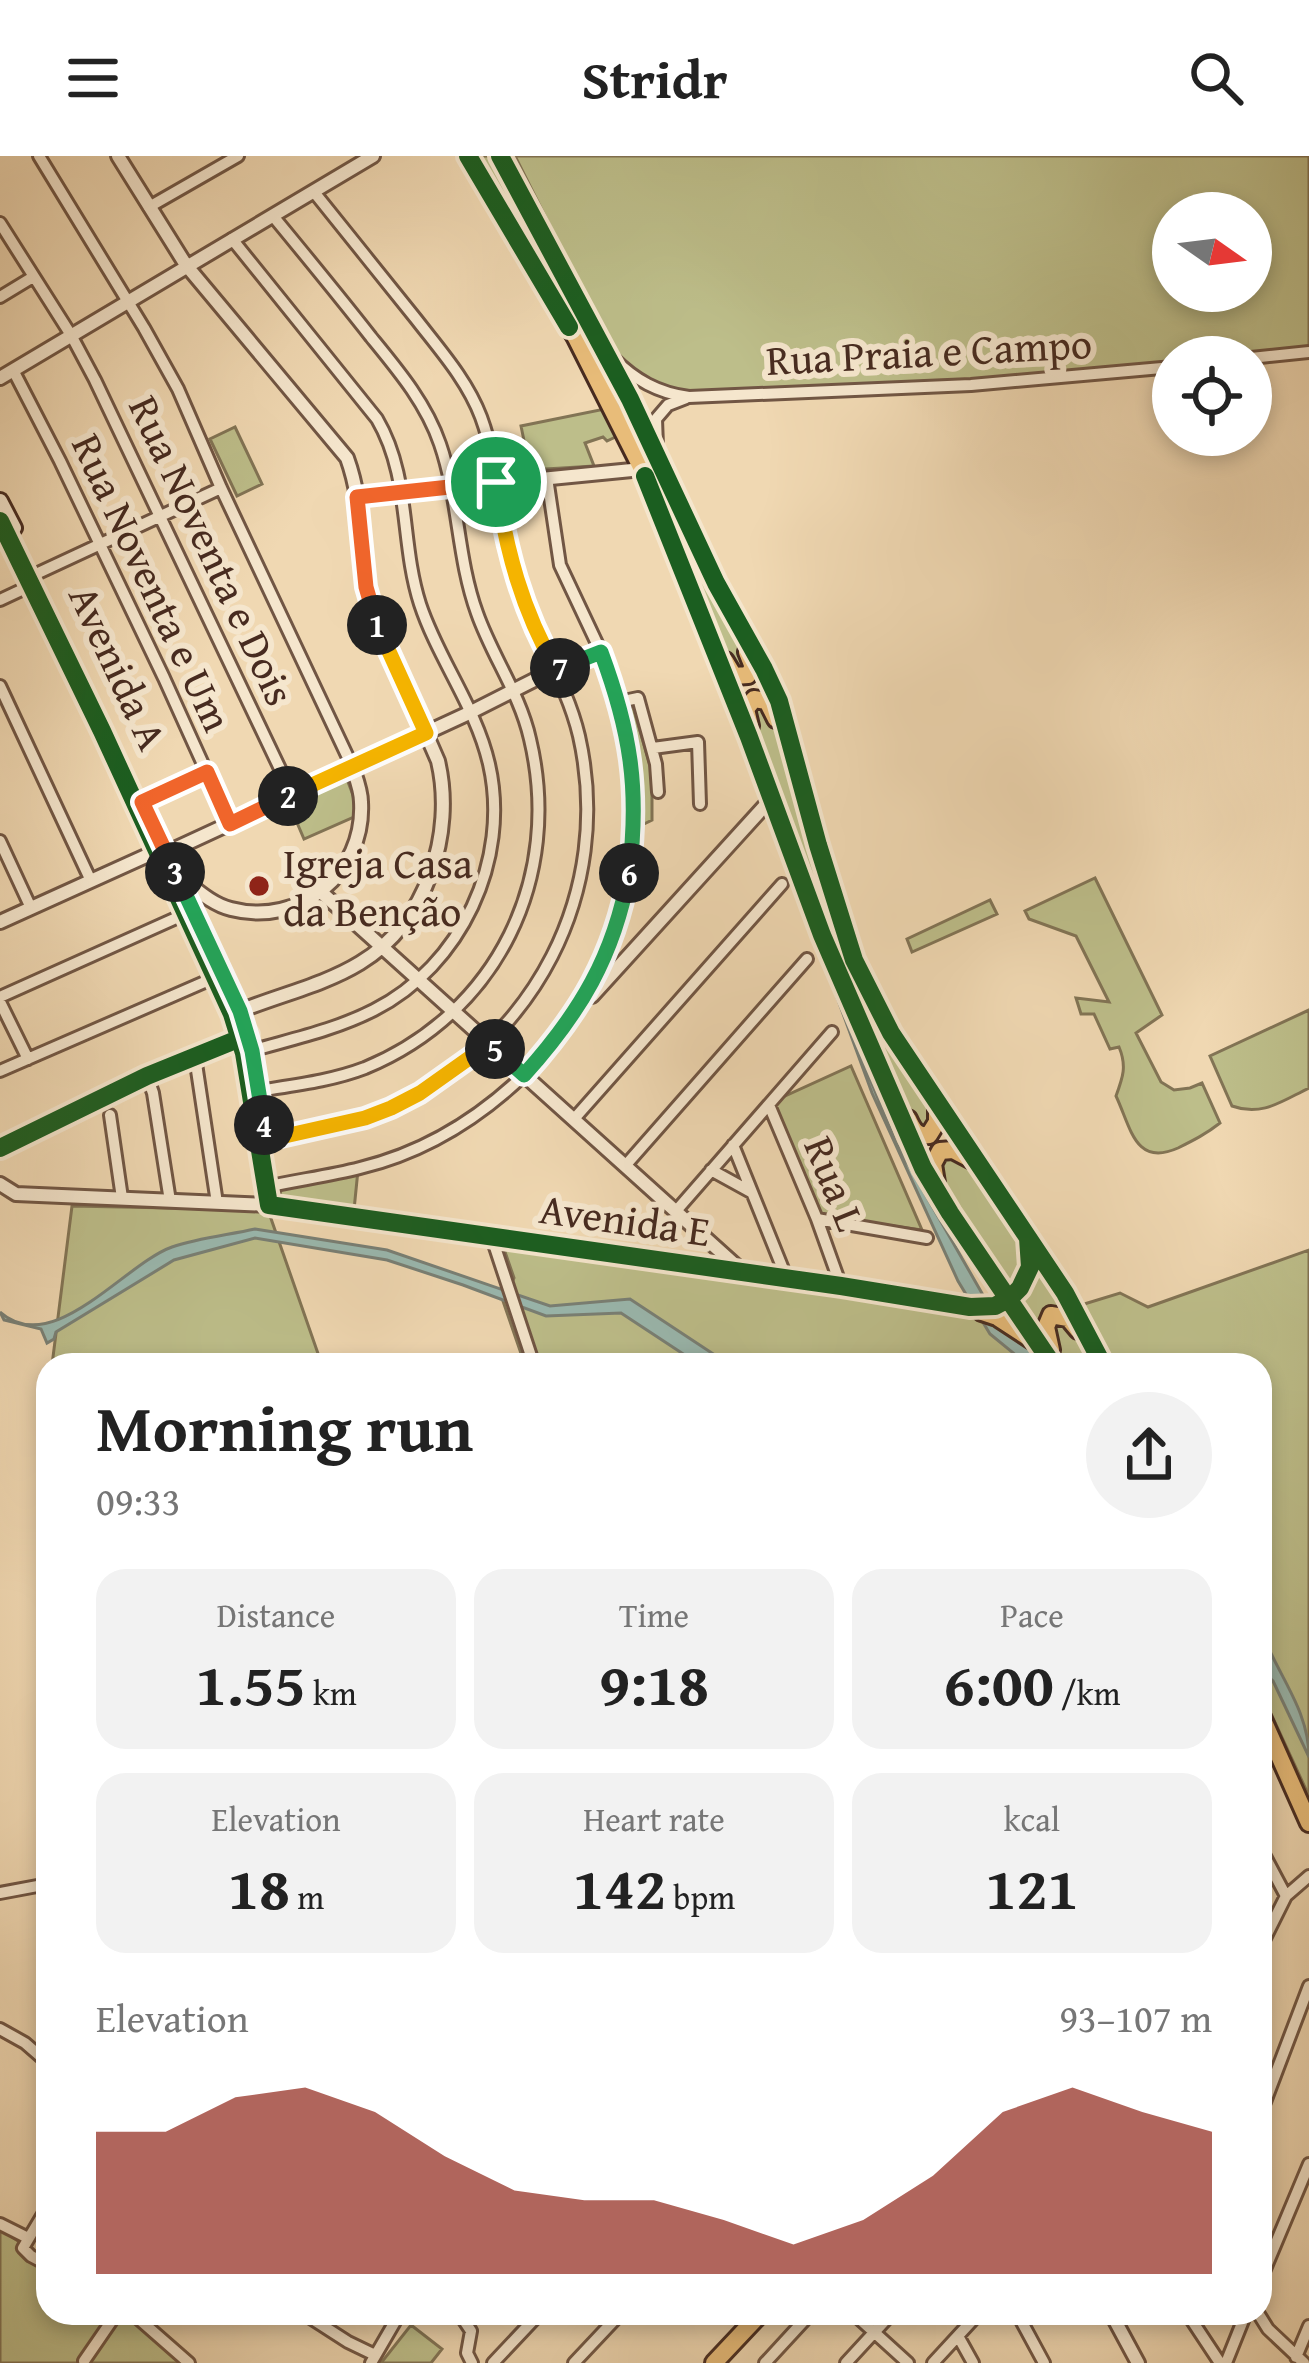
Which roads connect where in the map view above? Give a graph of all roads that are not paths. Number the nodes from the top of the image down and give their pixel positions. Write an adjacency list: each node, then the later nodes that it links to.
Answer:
1 (39, 156): 15 (street)
2 (118, 156): 8 (street)
3 (238, 156): 8 (street)
4 (374, 156): 7 (street)
5 (468, 156): 24 (main road)
6 (500, 156): 17 (main road)
7 (314, 192): 9 (street); 26 (street)
8 (149, 207): 12 (street)
9 (273, 216): 11 (street); 27 (street)
10 (0, 223): 13 (street, Rua Noventa e Dois)
11 (232, 239): 12 (street); 29 (street)
12 (186, 266): 15 (street); 30 (street)
13 (33, 277): 14 (street); 16 (street, Rua Noventa e Dois)
14 (0, 297)
15 (127, 301): 16 (street); 28 (street)
16 (71, 335): 21 (street); 32 (street, Rua Noventa e Dois)
17 (603, 347): 23 (street, Rua Praia e Campo); 24 (main road)
18 (1309, 352): 19 (street)
19 (1272, 356)
20 (1152, 369): 23 (street, Rua Praia e Campo)
21 (13, 370): 22 (street); 34 (street, Rua Noventa e Um)
22 (0, 378)
23 (689, 397): 24 (street)
24 (651, 466): 25 (street); 35 (main road); 37 (main road)
25 (547, 478): 26 (street); 39 (street)
26 (496, 482): 27 (street); 40 (street)
27 (451, 487): 29 (street); 42 (street)
28 (221, 488): 32 (street); 47 (street)
29 (403, 491): 30 (street); 44 (street)
30 (357, 497): 45 (street)
31 (0, 501): 36 (main road, Avenida A)
32 (161, 515): 34 (street); 50 (street, Rua Noventa e Dois)
33 (0, 521): 36 (main road, Avenida A)
34 (99, 544): 36 (street); 48 (street, Rua Noventa e Um)
35 (679, 563): 37 (main road); 51 (main road)
36 (34, 580): 38 (street); 52 (main road, Avenida A); 57 (main road, Avenida A)
37 (716, 583): 55 (main road)
38 (0, 600)
39 (601, 652): 40 (street); 43 (street)
40 (556, 669): 42 (street); 77 (street)
41 (0, 686): 60 (street)
42 (513, 692): 44 (street); 72 (street)
43 (620, 702): 46 (street); 74 (street)
44 (469, 713): 45 (street); 69 (street)
45 (426, 733): 47 (street); 66 (street)
46 (653, 748): 49 (street); 53 (street)
47 (352, 766): 50 (street); 62 (street)
48 (207, 772): 52 (street); 54 (street, Rua Noventa e Um)
49 (658, 792)
50 (292, 794): 54 (street)
51 (771, 799): 58 (main road); 74 (street)
52 (142, 802): 57 (main road, Avenida A)
53 (700, 804)
54 (230, 824): 57 (street)
55 (812, 824): 58 (main road); 84 (main road)
56 (0, 841): 63 (street)
57 (162, 852): 59 (main road, Avenida A); 60 (street); 64 (main road, Avenida A)
58 (795, 863): 73 (main road)
59 (176, 874): 62 (street); 64 (main road, Avenida A)
60 (91, 881): 63 (street)
61 (782, 884): 87 (street)
62 (322, 892): 66 (street)
63 (31, 908): 65 (street)
64 (190, 912): 68 (main road, Avenida A); 70 (street); 71 (main road, Avenida A)
65 (0, 922)
66 (382, 947): 69 (street); 71 (street)
67 (807, 959): 92 (street)
68 (216, 977): 76 (main road, Avenida A); 79 (street)
69 (419, 980): 72 (street); 76 (street)
70 (0, 999): 79 (street)
71 (240, 1011): 76 (main road, Avenida A)
72 (454, 1012): 77 (street); 83 (street)
73 (860, 1023): 84 (main road); 97 (main road)
74 (567, 1024): 81 (street)
75 (832, 1032): 85 (street)
76 (246, 1044): 78 (street); 83 (main road, Avenida A); 95 (main road, Avenida A)
77 (489, 1044): 81 (street); 88 (street)
78 (195, 1057): 82 (street); 100 (street)
79 (28, 1059): 80 (street)
80 (0, 1071)
81 (524, 1075): 87 (street); 95 (street)
82 (147, 1076): 90 (street); 99 (street)
83 (258, 1091): 88 (main road, Avenida A)
84 (936, 1101): 91 (main road)
85 (769, 1105): 89 (street); 103 (street, Rua L)
86 (110, 1115): 98 (street)
87 (574, 1119): 92 (street)
88 (267, 1140): 95 (main road, Avenida A)
89 (734, 1145): 93 (street); 96 (street)
90 (0, 1148)
91 (978, 1163): 97 (main road); 106 (main road)
92 (625, 1166): 102 (street)
93 (711, 1170): 96 (street); 102 (street)
94 (0, 1185): 98 (street, Avenida E)
95 (271, 1186): 101 (main road, Avenida A)
96 (753, 1193): 109 (street)
97 (938, 1195): 107 (main road)
98 (122, 1198): 99 (street, Avenida E)
99 (170, 1201): 100 (street, Avenida E)
100 (218, 1203): 101 (street, Avenida E)
101 (273, 1205): 104 (main road, Avenida E)
102 (676, 1210): 108 (street)
103 (817, 1219): 105 (street); 110 (street, Rua L)
104 (491, 1235): 108 (main road, Avenida E); 115 (street)
105 (928, 1238)
106 (1028, 1238): 111 (main road); 119 (main road)
107 (978, 1253): 111 (main road); 112 (main road)
108 (744, 1273): 109 (main road, Avenida E)
109 (787, 1279): 110 (main road, Avenida E)
110 (841, 1286): 113 (main road, Avenida E)
111 (1010, 1298): 112 (main road); 114 (main road)
112 (990, 1305): 113 (main road); 113 (main road); 114 (main road)
113 (970, 1307)
114 (1042, 1348): 116 (main road)
115 (530, 1353)
116 (1046, 1353)
117 (1052, 1353): 118 (main road)
118 (1094, 1353)
119 (1096, 1353)
120 (1272, 1740): 121 (main road)
121 (1309, 1823)
122 (1272, 1869): 126 (street)
123 (1309, 1876): 126 (street)
124 (36, 1886): 125 (street)
125 (0, 1893)
126 (1286, 1896): 127 (street)
127 (1272, 1924)
128 (1309, 1986): 131 (street)
129 (0, 2029): 130 (street)
130 (36, 2053)
131 (1272, 2083)
132 (1309, 2164): 136 (street)
133 (0, 2224): 135 (street)
134 (36, 2225): 135 (street)
135 (28, 2238): 137 (street)
136 (1272, 2252)
137 (36, 2258)
138 (109, 2325): 160 (street)
139 (146, 2325): 161 (street)
140 (322, 2325): 158 (street)
141 (393, 2325): 158 (street)
142 (467, 2325): 162 (street)
143 (529, 2325): 163 (street)
144 (610, 2325): 164 (street)
145 (750, 2325): 165 (main road)
146 (800, 2325): 166 (street)
147 (866, 2325): 156 (street)
148 (881, 2325): 156 (street)
149 (969, 2325): 157 (street)
150 (1023, 2325): 171 (street)
151 (1118, 2325): 172 (street)
152 (1196, 2325): 173 (street)
153 (1240, 2325): 173 (street)
154 (1266, 2325): 159 (street)
155 (1309, 2326): 159 (street)
156 (874, 2332): 167 (street); 168 (street)
157 (958, 2336): 169 (street); 170 (street)
158 (373, 2359)
159 (1300, 2360)
160 (84, 2361)
161 (189, 2363)
162 (472, 2363)
163 (493, 2363)
164 (574, 2363)
165 (714, 2363)
166 (765, 2363)
167 (846, 2363)
168 (908, 2363)
169 (933, 2363)
170 (973, 2363)
171 (1044, 2363)
172 (1138, 2363)
173 (1223, 2363)

